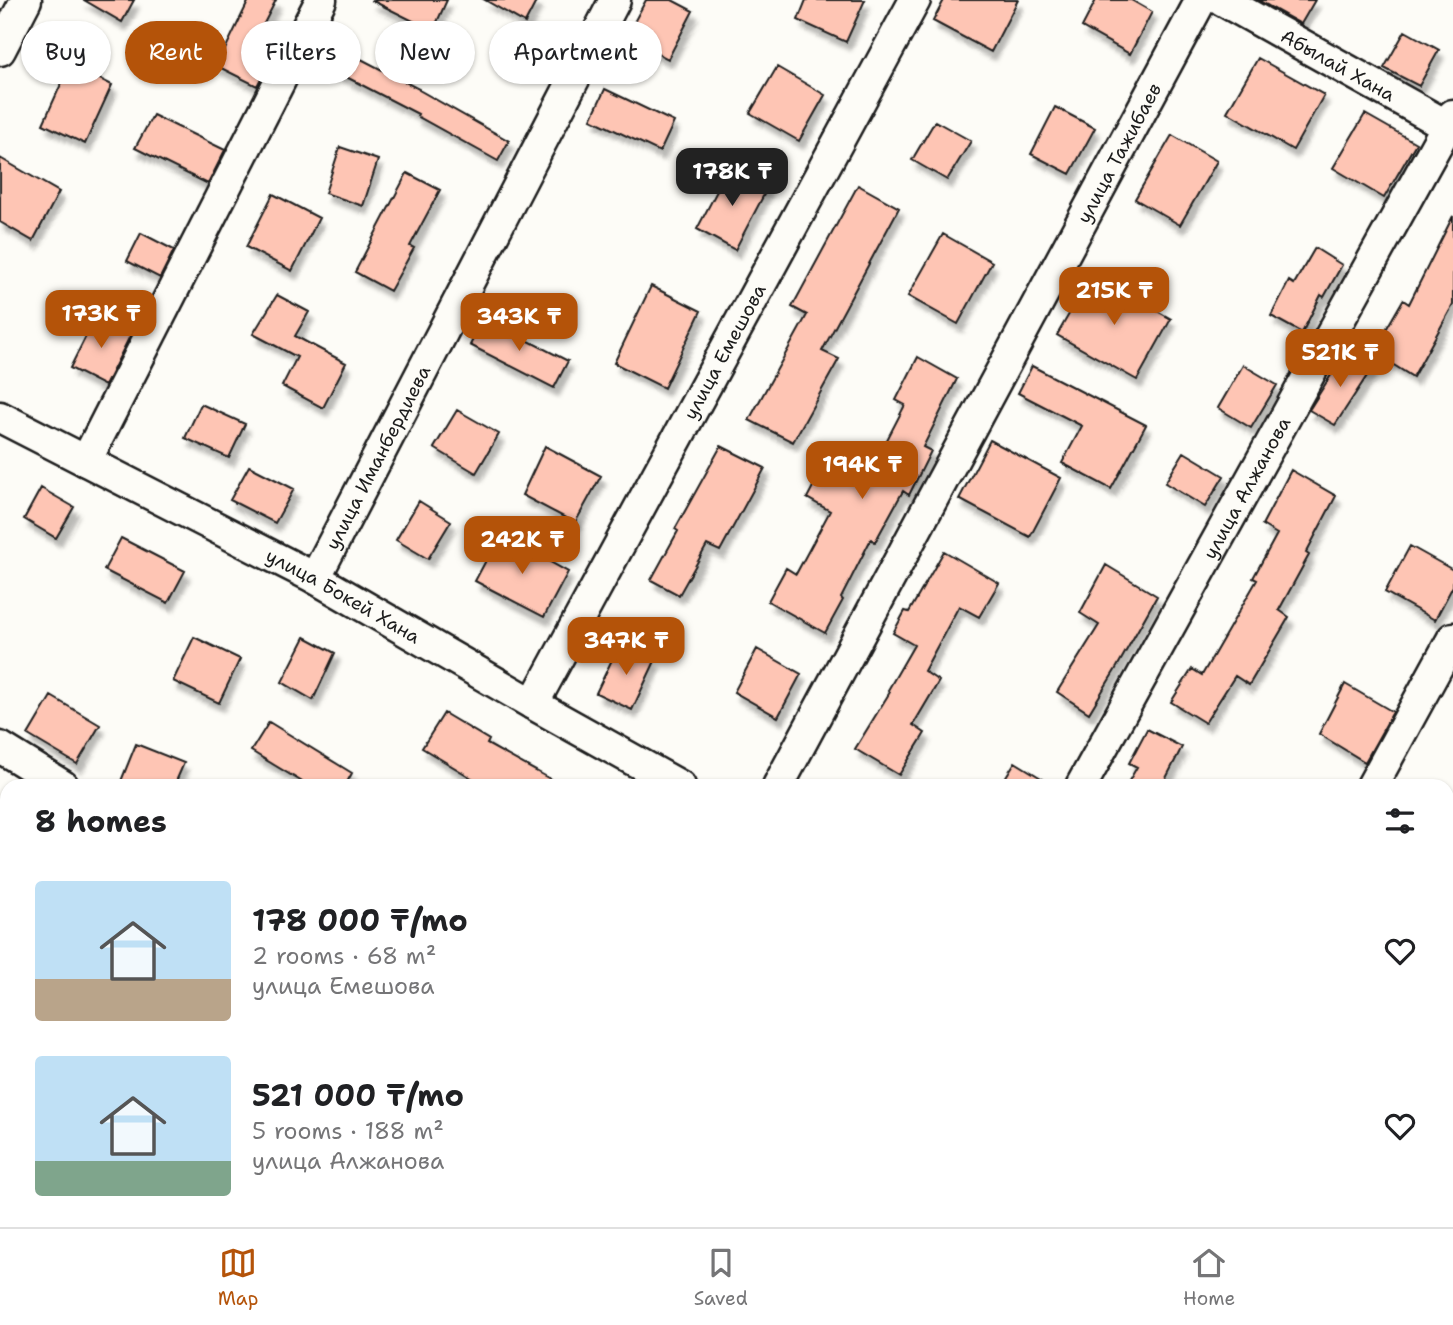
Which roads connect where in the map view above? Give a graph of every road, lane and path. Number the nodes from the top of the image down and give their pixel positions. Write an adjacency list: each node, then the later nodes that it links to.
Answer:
1 (26, 0): 7 (street)
2 (321, 0): 10 (street)
3 (615, 0): 11 (street, улица Иманбердиева)
4 (915, 0): 13 (street, улица Емешова)
5 (1202, 0): 17 (street, улица Тажибаев)
6 (1222, 0): 8 (street, Абылай Хана)
7 (0, 50)
8 (1451, 123): 18 (street, улица Алжанова)
9 (0, 417): 10 (street, улица Бокей Хана)
10 (86, 461): 11 (street, улица Бокей Хана)
11 (314, 578): 13 (street, улица Бокей Хана)
12 (1453, 638): 19 (street)
13 (533, 704): 16 (street, улица Бокей Хана)
14 (0, 747): 15 (street)
15 (52, 779)
16 (667, 779)
17 (782, 779)
18 (1084, 779)
19 (1377, 779)

